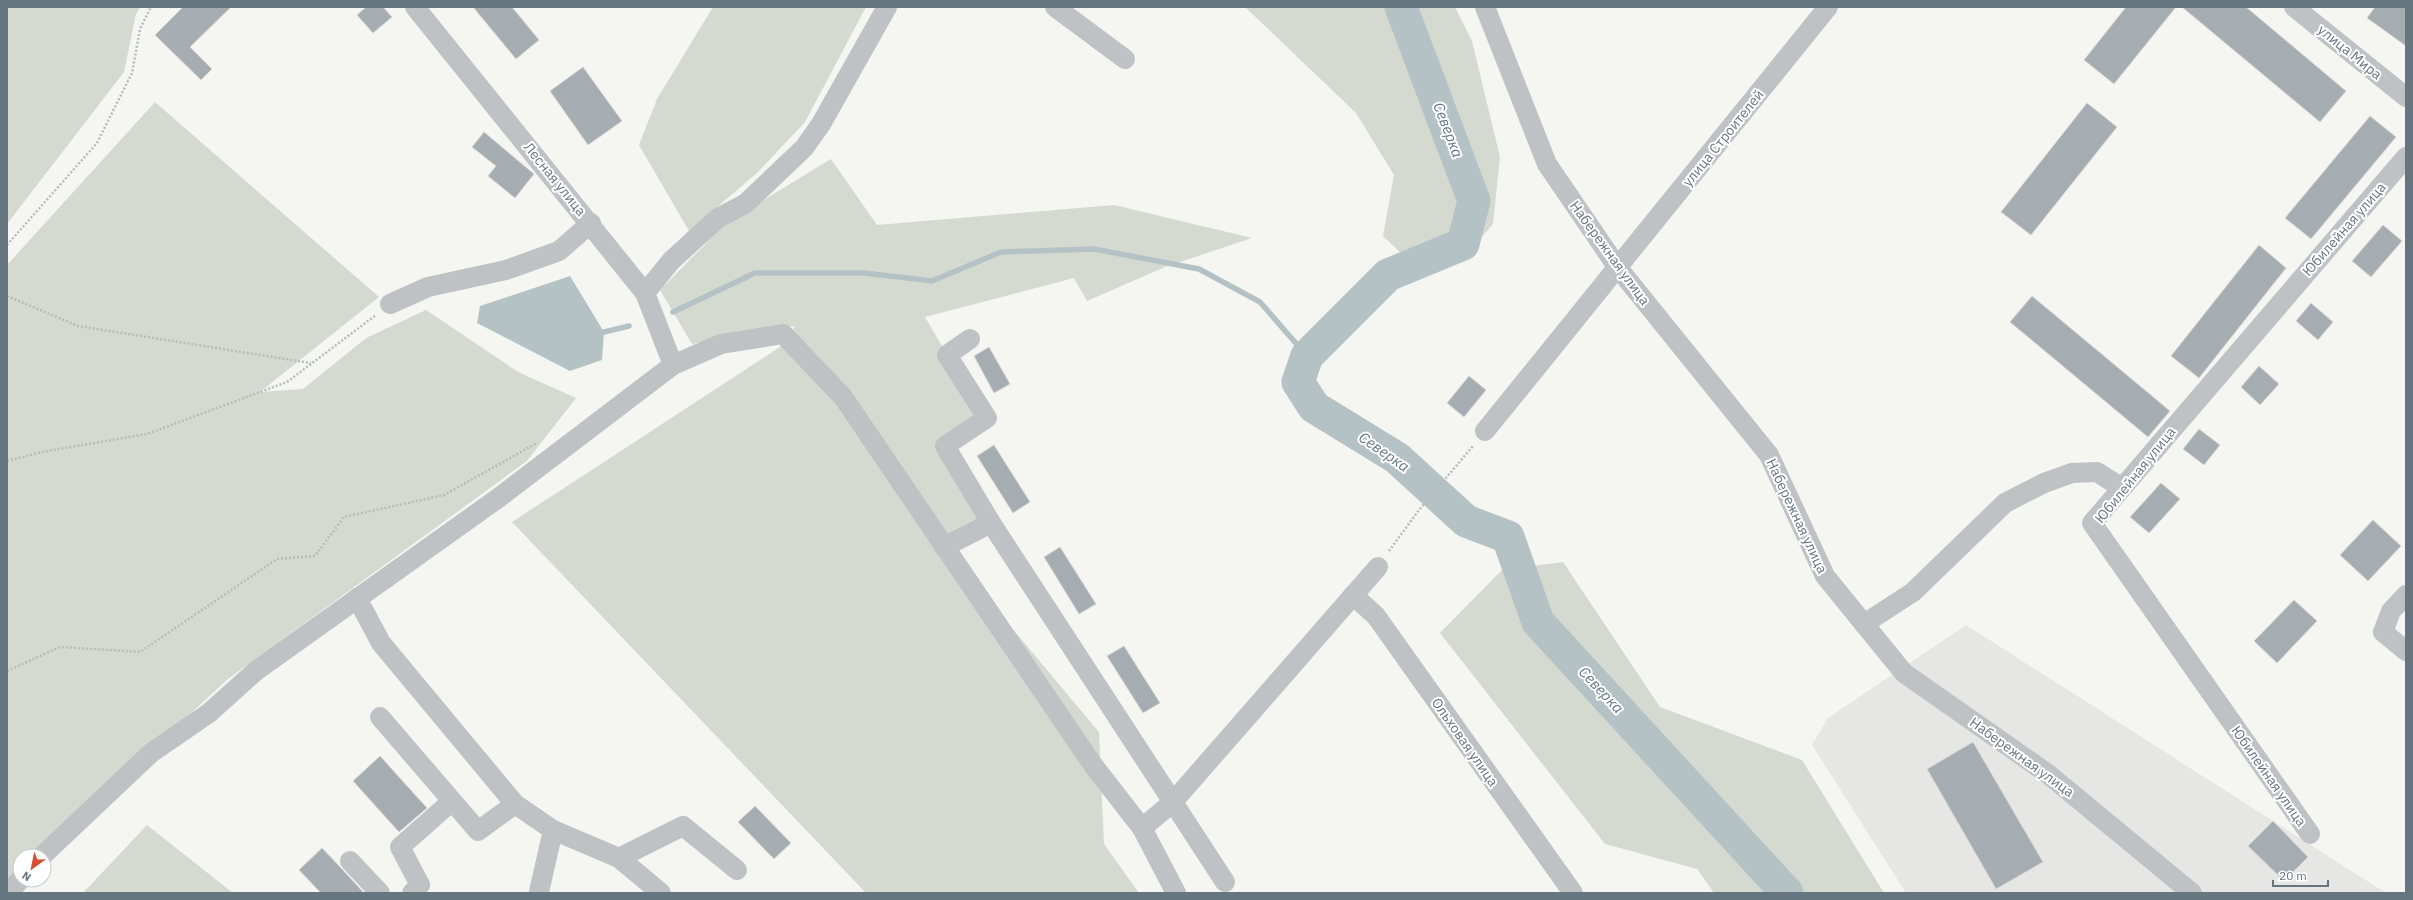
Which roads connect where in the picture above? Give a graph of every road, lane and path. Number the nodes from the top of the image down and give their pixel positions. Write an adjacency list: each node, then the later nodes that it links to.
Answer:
1 (151, 7): 12 (path)
2 (415, 7): 11 (street, Лесная улица)
3 (887, 7): 14 (street)
4 (1055, 7): 8 (street)
5 (1485, 7): 13 (street, Набережная улица)
6 (1828, 7): 13 (street, улица Строителей)
7 (2294, 7): 9 (street, улица Мира)
8 (1125, 59)
9 (2406, 97)
10 (2406, 157): 23 (street, Юбилейная улица)
11 (591, 223): 14 (street, Лесная улица); 16 (street)
12 (7, 245)
13 (1618, 268): 20 (street, улица Строителей); 30 (street, Набережная улица)
14 (645, 292): 19 (street, Лесная улица)
15 (7, 296): 18 (path)
16 (390, 304): 18 (path)
17 (970, 339): 24 (street)
18 (312, 363): 22 (path)
19 (672, 365): 25 (street); 29 (street)
20 (1485, 431): 26 (path)
21 (541, 440): 32 (path)
22 (7, 461)
23 (2122, 488): 30 (street); 39 (street, Юбилейная улица)
24 (991, 523): 25 (street); 35 (street)
25 (944, 547): 37 (street)
26 (1378, 567): 27 (street)
27 (1353, 595): 35 (street); 50 (street, Ольховая улица)
28 (2406, 595): 31 (street)
29 (357, 598): 36 (street); 40 (street)
30 (1864, 624): 51 (street, Набережная улица)
31 (2406, 651)
32 (7, 671)
33 (380, 717): 34 (street)
34 (451, 802): 36 (street); 47 (street)
35 (1172, 803): 37 (street); 44 (street)
36 (515, 804): 38 (street)
37 (1142, 828): 49 (street)
38 (553, 830): 41 (street); 45 (street)
39 (2310, 834)
40 (50, 848)
41 (619, 858): 43 (street); 48 (street)
42 (350, 861): 46 (street)
43 (737, 870)
44 (1225, 882)
45 (539, 892)
46 (380, 893)
47 (412, 893)
48 (661, 893)
49 (1176, 893)
50 (1573, 893)
51 (2192, 893)

